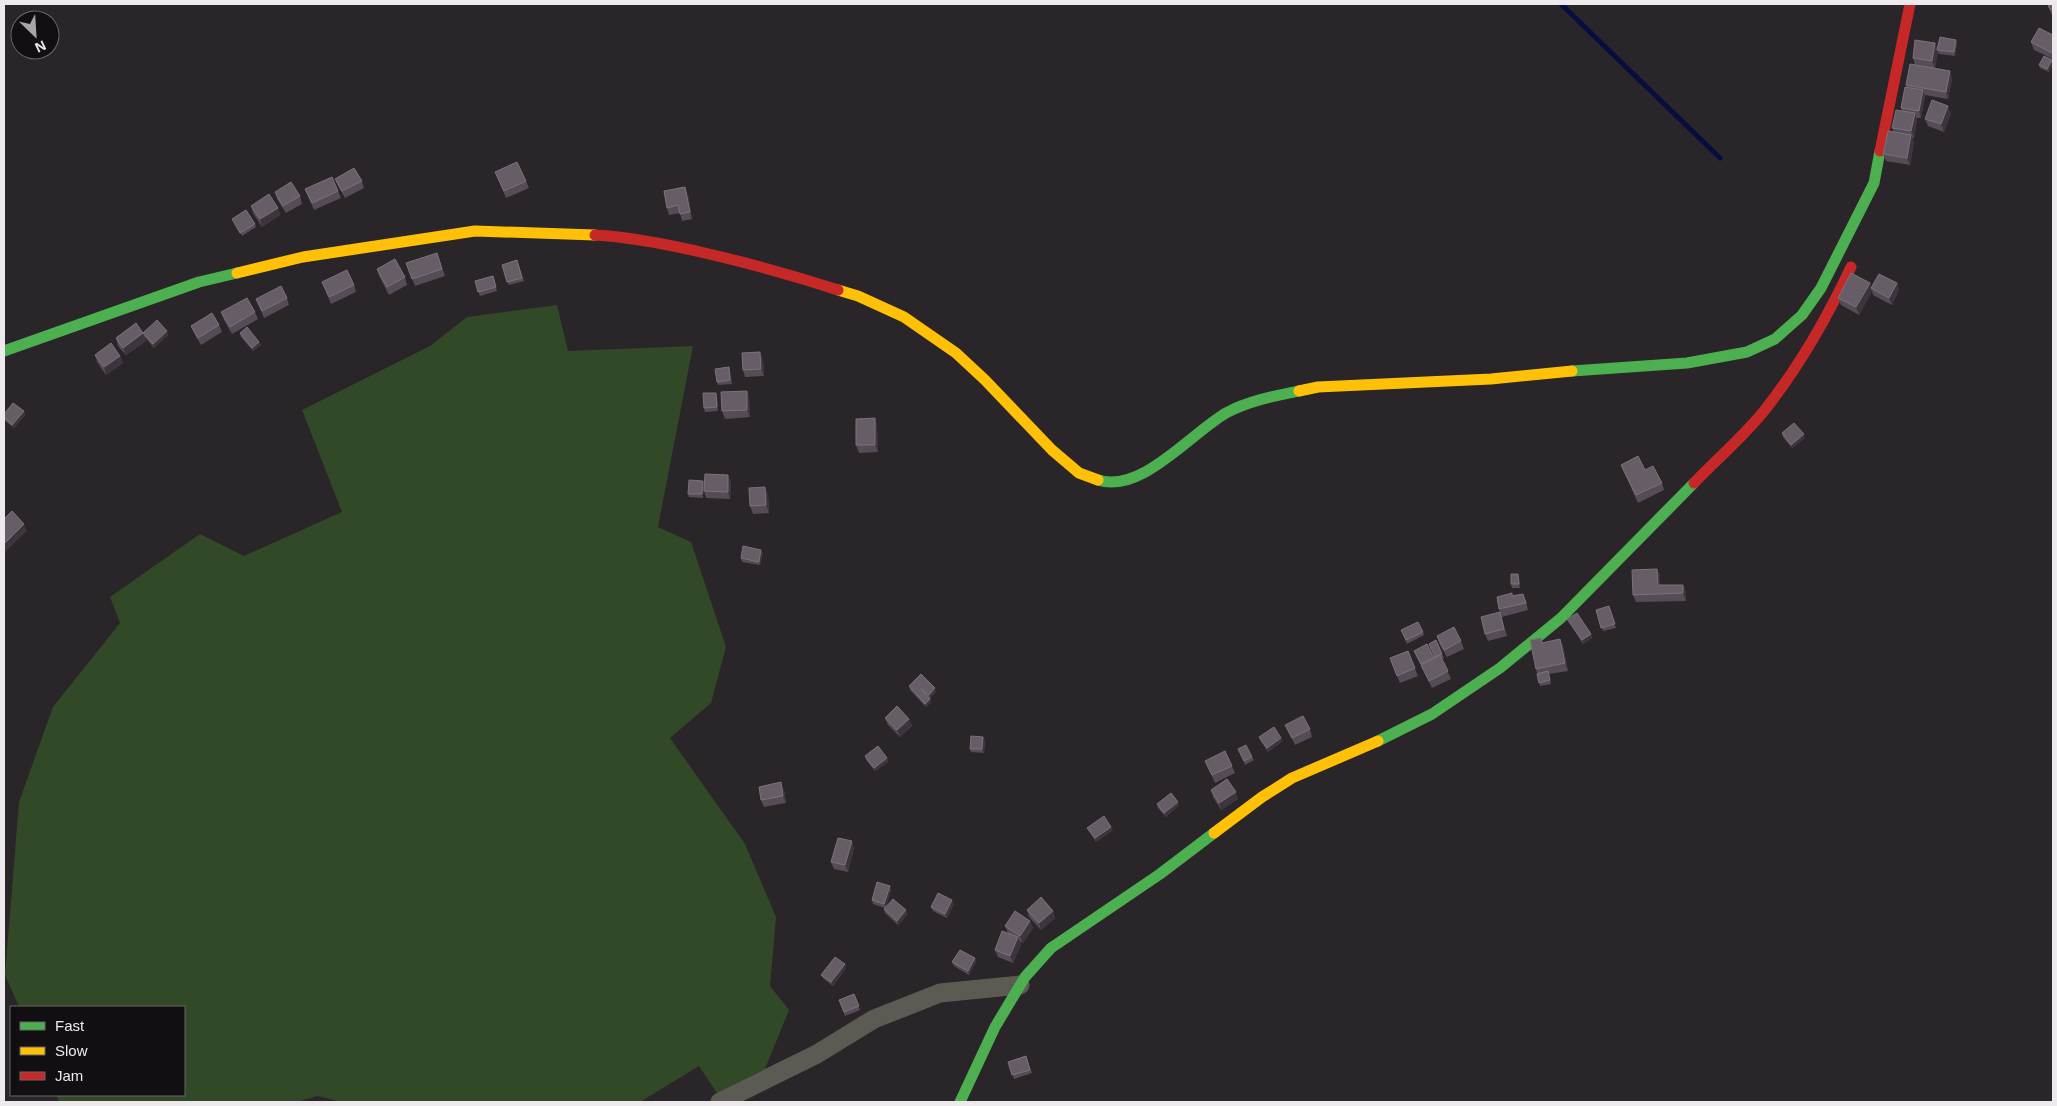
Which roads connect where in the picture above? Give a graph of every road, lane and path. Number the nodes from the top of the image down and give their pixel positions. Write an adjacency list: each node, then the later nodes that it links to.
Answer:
1 (1910, 4): 2 (main road)
2 (1874, 183): 3 (main road); 5 (main road)
3 (1862, 230)
4 (1856, 258): 6 (main road)
5 (4, 352)
6 (1020, 985): 7 (street); 8 (main road)
7 (720, 1102)
8 (960, 1102)

